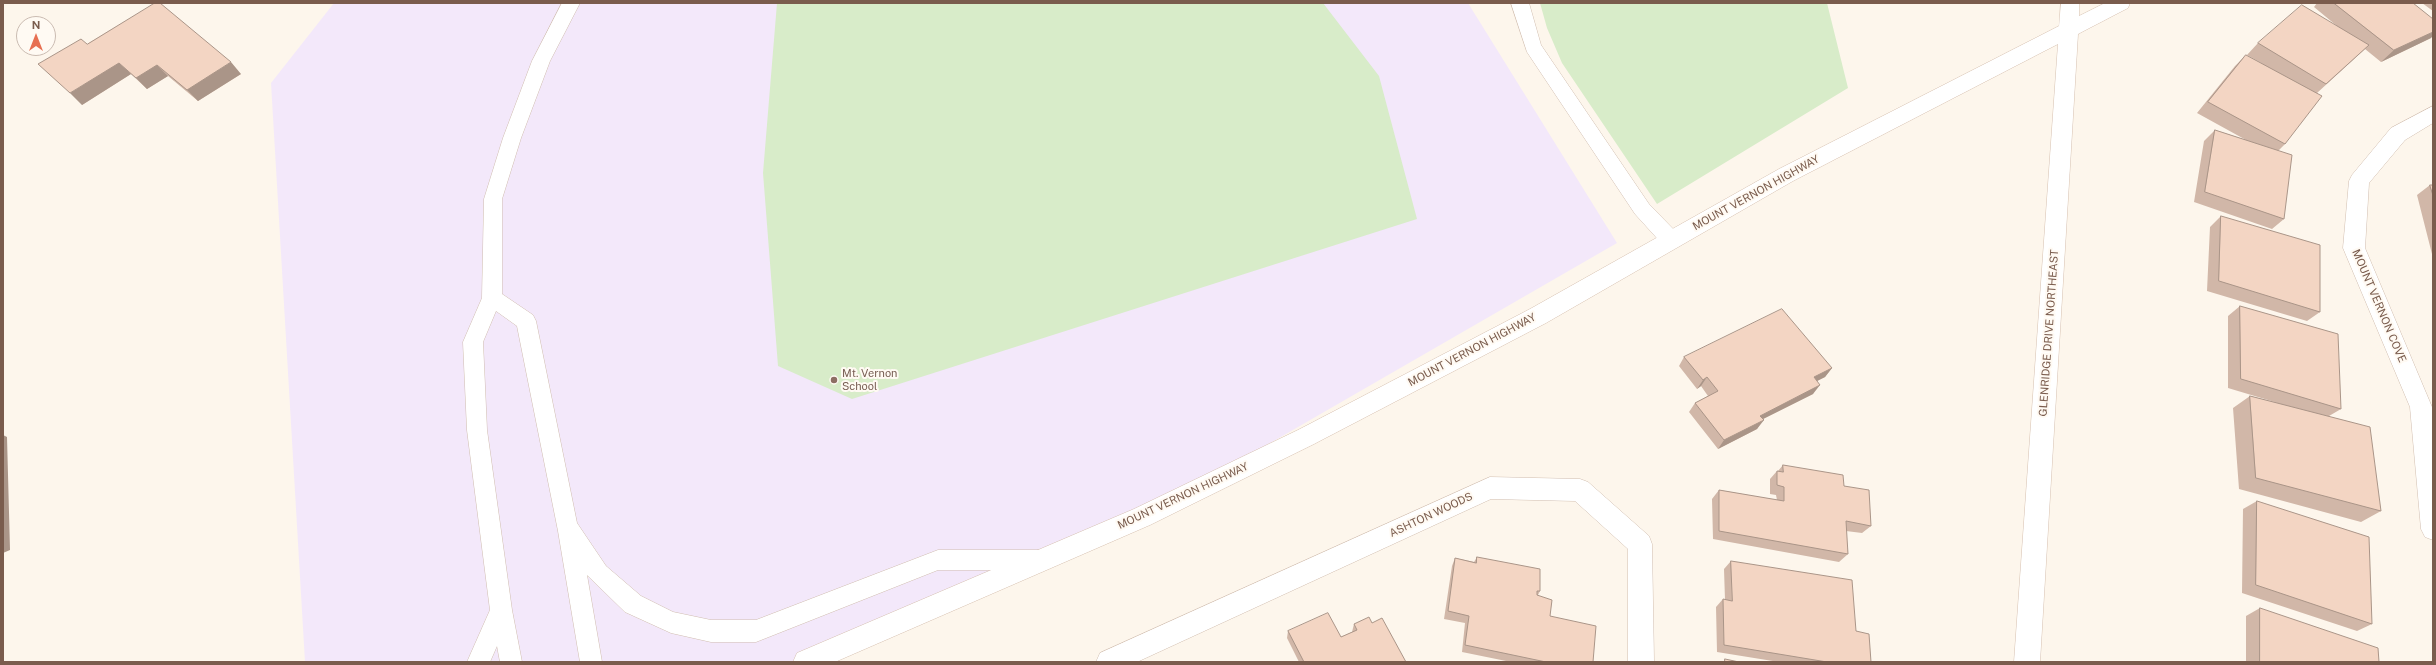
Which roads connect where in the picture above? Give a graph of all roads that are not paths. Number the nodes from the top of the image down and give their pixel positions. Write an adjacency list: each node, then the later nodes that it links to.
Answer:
1 (571, 3): 8 (lane)
2 (1520, 3): 7 (lane)
3 (2070, 3): 5 (street, GLENRIDGE DRIVE NORTHEAST)
4 (2121, 3): 5 (street, MOUNT VERNON HIGHWAY)
5 (2070, 28): 7 (street, MOUNT VERNON HIGHWAY); 19 (street, GLENRIDGE DRIVE NORTHEAST)
6 (2433, 114): 10 (street, MOUNT VERNON COVE)
7 (1671, 240): 11 (street, MOUNT VERNON HIGHWAY)
8 (492, 298): 9 (lane); 12 (lane)
9 (567, 527): 11 (lane); 15 (lane)
10 (2433, 529)
11 (1040, 560): 16 (street, MOUNT VERNON HIGHWAY)
12 (500, 610): 13 (lane); 14 (lane)
13 (478, 662)
14 (511, 662)
15 (591, 662)
16 (806, 662)
17 (1109, 662): 18 (street, ASHTON WOODS)
18 (1641, 662)
19 (2027, 662)

